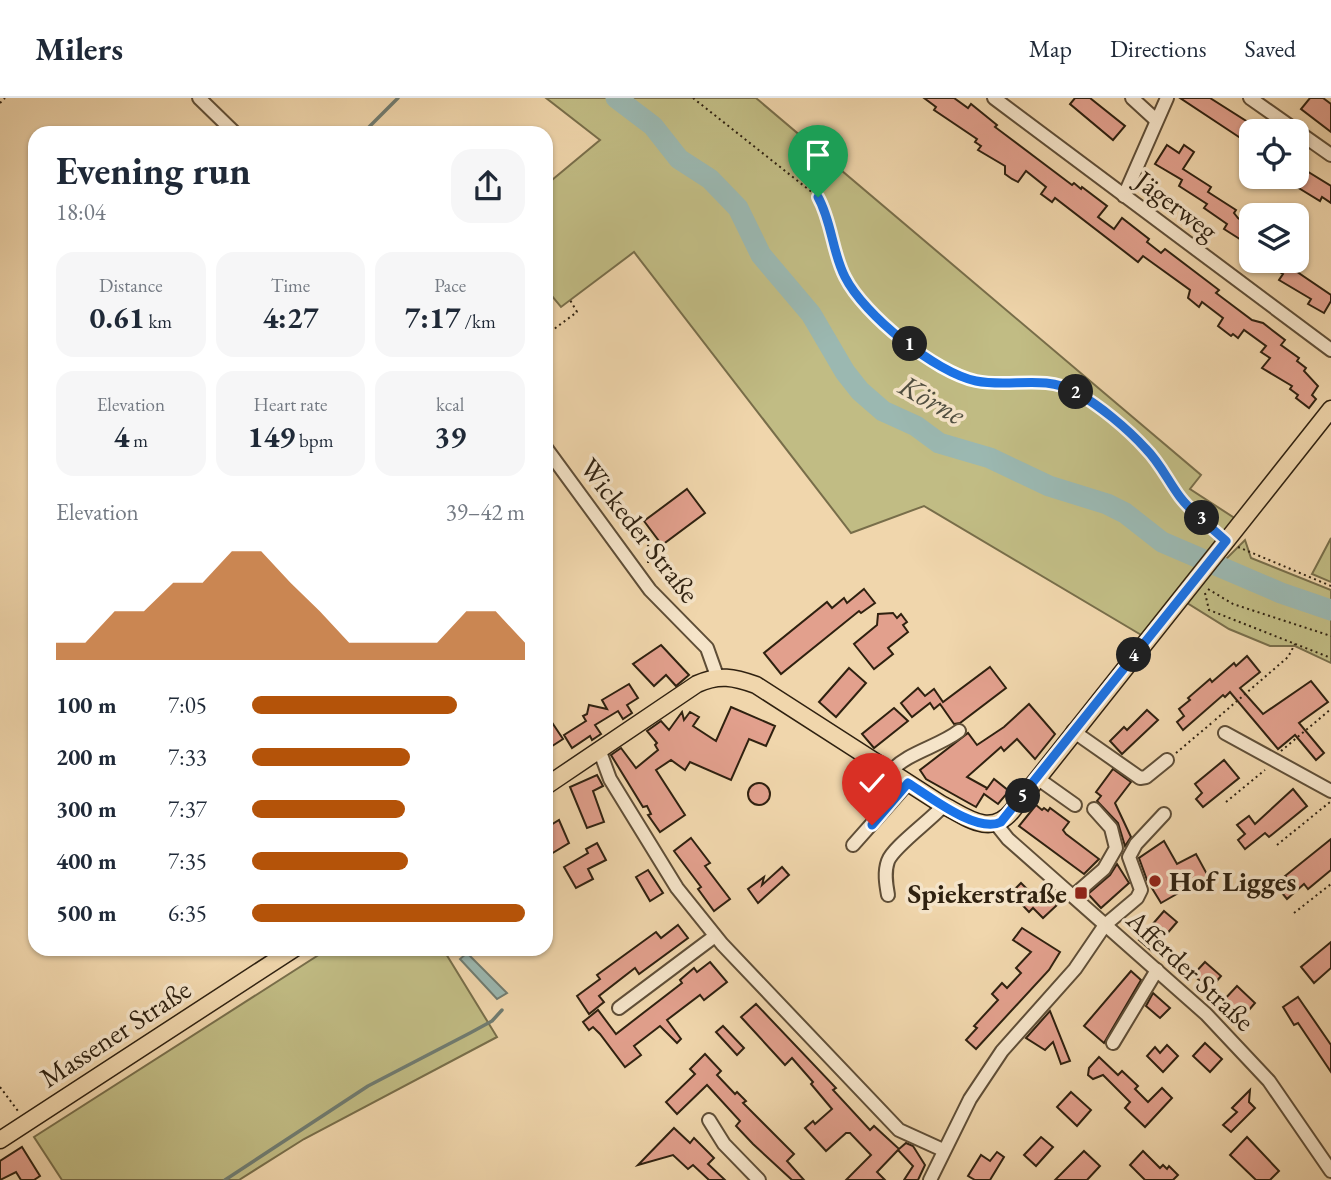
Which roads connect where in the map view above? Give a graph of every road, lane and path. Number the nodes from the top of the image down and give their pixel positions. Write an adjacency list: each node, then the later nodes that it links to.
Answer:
1 (5, 98): 8 (path)
2 (199, 98): 10 (street)
3 (693, 98): 19 (path)
4 (994, 98): 12 (street, Jägerweg)
5 (1132, 98): 9 (street)
6 (1167, 98): 9 (street)
7 (1250, 98): 11 (street)
8 (0, 103)
9 (1156, 120): 12 (street)
10 (228, 126)
11 (1331, 155)
12 (1124, 196): 15 (street, Jägerweg)
13 (570, 300): 14 (path)
14 (553, 330)
15 (1331, 350)
16 (1331, 409): 19 (main road)
17 (553, 458): 20 (street, Wickeder Straße)
18 (651, 535): 20 (path)
19 (1226, 541): 21 (main road); 22 (path)
20 (639, 576): 26 (street, Wickeder Straße)
21 (1201, 579): 23 (path); 24 (path); 30 (main road)
22 (1331, 586)
23 (1331, 636)
24 (1295, 643): 25 (path); 28 (path)
25 (1331, 658)
26 (717, 677): 32 (main road); 35 (main road)
27 (1331, 709): 34 (path)
28 (1215, 720): 31 (path); 33 (path)
29 (959, 731): 35 (street)
30 (1073, 731): 33 (street); 36 (main road)
31 (1225, 733): 34 (street)
32 (599, 748): 37 (main road); 54 (street)
33 (1167, 760)
34 (1274, 760): 39 (street); 40 (path)
35 (890, 772): 38 (main road)
36 (1037, 778): 43 (street); 46 (main road)
37 (553, 781)
38 (908, 783): 42 (main road); 47 (street)
39 (1331, 791)
40 (1226, 802)
41 (1331, 802): 48 (path)
42 (944, 805): 46 (main road); 50 (street)
43 (1076, 805)
44 (1094, 809): 51 (street)
45 (1164, 814): 53 (street)
46 (996, 824): 51 (street, Afferder Straße)
47 (853, 845)
48 (1277, 845)
49 (1331, 884): 52 (path)
50 (888, 895)
51 (1073, 896): 53 (street, Afferder Straße)
52 (1294, 913)
53 (1105, 925): 56 (street, Afferder Straße); 63 (street)
54 (715, 936): 57 (street); 63 (street)
55 (283, 956): 61 (main road, Massener Straße)
56 (1157, 970): 58 (street); 64 (street, Afferder Straße)
57 (619, 1008)
58 (1113, 1043)
59 (0, 1087): 61 (path)
60 (709, 1120): 65 (street)
61 (27, 1123): 62 (main road, Massener Straße)
62 (0, 1140)
63 (943, 1150): 66 (street)
64 (1331, 1171)
65 (759, 1180)
66 (930, 1180)

